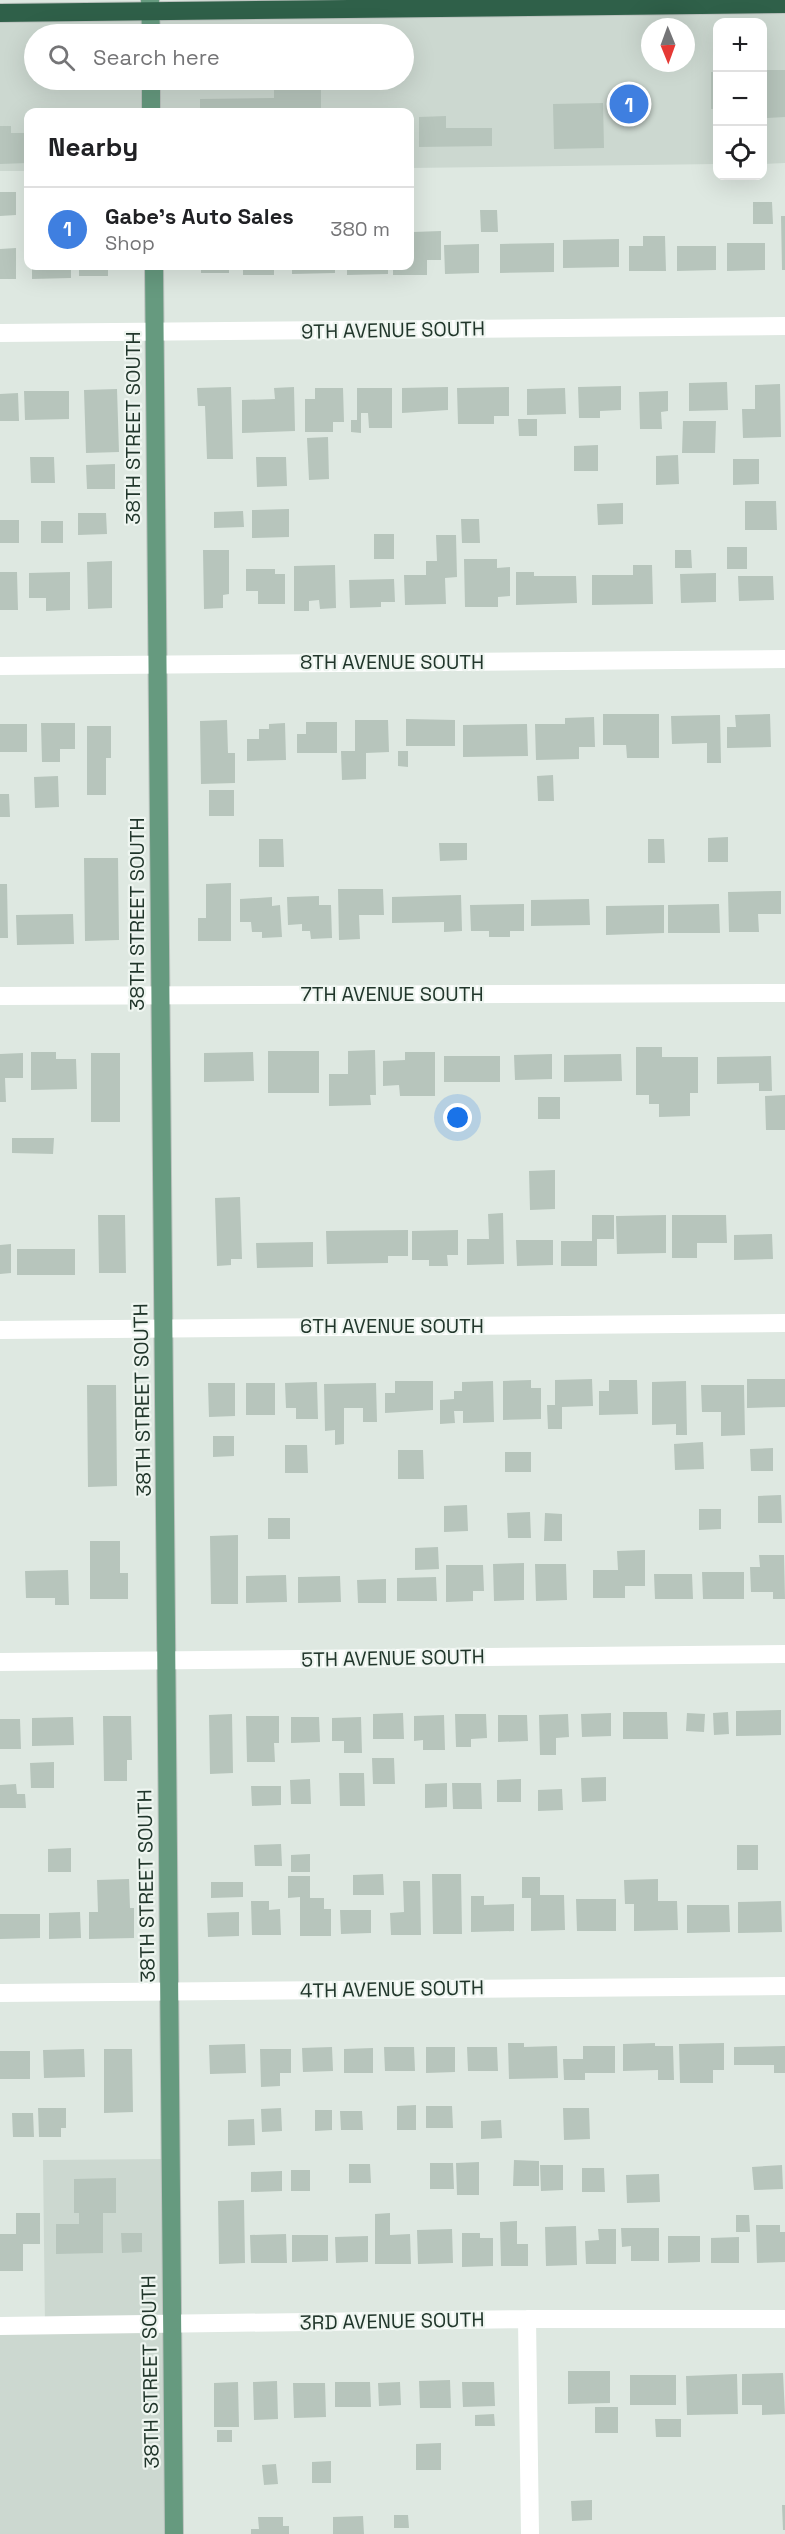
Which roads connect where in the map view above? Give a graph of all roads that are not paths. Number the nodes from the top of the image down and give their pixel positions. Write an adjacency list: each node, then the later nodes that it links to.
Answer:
1 (785, 4): 2 (highway)
2 (150, 6): 3 (highway); 4 (main road)
3 (0, 12)
4 (151, 24)
5 (151, 90): 6 (main road)
6 (152, 108)
7 (154, 270): 9 (main road, 38TH STREET SOUTH)
8 (785, 326): 9 (street, 9TH AVENUE SOUTH)
9 (155, 332): 10 (street, 9TH AVENUE SOUTH); 12 (main road, 38TH STREET SOUTH)
10 (0, 333)
11 (785, 658): 12 (street, 8TH AVENUE SOUTH)
12 (158, 663): 13 (street, 8TH AVENUE SOUTH); 15 (main road, 38TH STREET SOUTH)
13 (0, 666)
14 (785, 993): 15 (street, 7TH AVENUE SOUTH)
15 (159, 994): 16 (street, 7TH AVENUE SOUTH); 18 (main road, 38TH STREET SOUTH)
16 (0, 996)
17 (785, 1323): 18 (street, 6TH AVENUE SOUTH)
18 (164, 1328): 19 (street, 6TH AVENUE SOUTH); 21 (main road, 38TH STREET SOUTH)
19 (0, 1330)
20 (785, 1654): 21 (street, 5TH AVENUE SOUTH)
21 (166, 1661): 22 (street, 5TH AVENUE SOUTH); 24 (main road, 38TH STREET SOUTH)
22 (0, 1662)
23 (785, 1986): 24 (street, 4TH AVENUE SOUTH)
24 (170, 1991): 25 (street, 4TH AVENUE SOUTH); 28 (main road, 38TH STREET SOUTH)
25 (0, 1993)
26 (527, 2319): 27 (street, 3RD AVENUE SOUTH); 28 (street, 3RD AVENUE SOUTH); 31 (street)
27 (785, 2319)
28 (172, 2325): 29 (street, 3RD AVENUE SOUTH); 30 (main road, 38TH STREET SOUTH)
29 (0, 2326)
30 (174, 2534)
31 (530, 2534)

